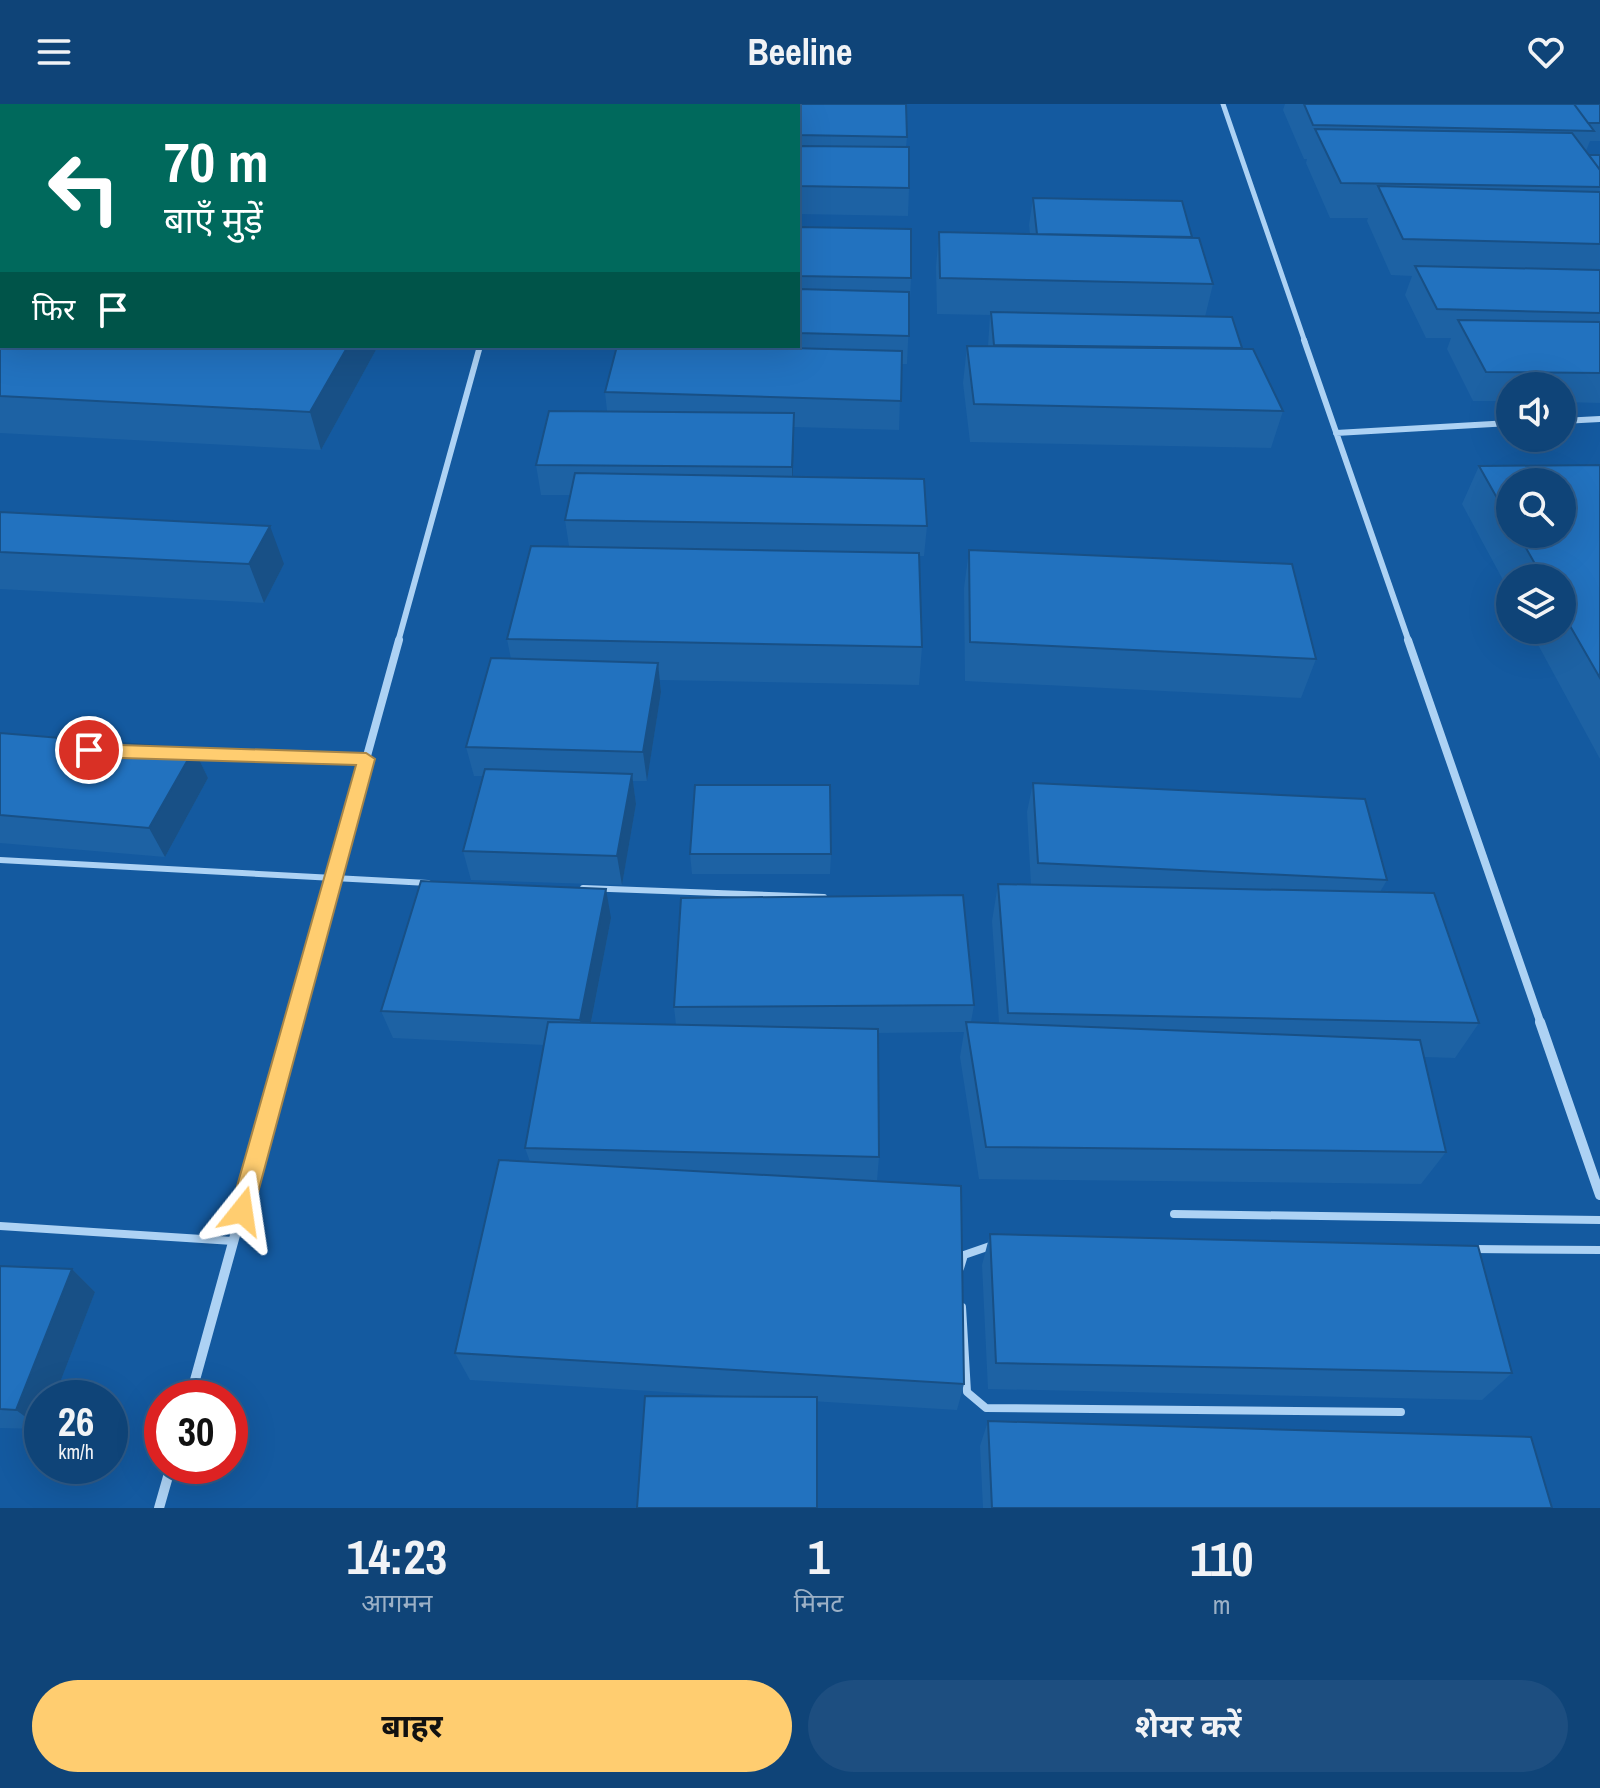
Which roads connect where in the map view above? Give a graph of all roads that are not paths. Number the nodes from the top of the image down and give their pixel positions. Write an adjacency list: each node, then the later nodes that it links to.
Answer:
1 (238, 104): 2 (street)
2 (367, 104)
3 (1223, 104): 8 (street)
4 (479, 348): 10 (street)
5 (1600, 419): 6 (street)
6 (1576, 420)
7 (1496, 424): 8 (street)
8 (1336, 433): 16 (street)
9 (189, 753): 10 (lane)
10 (366, 759): 12 (street)
11 (0, 860): 12 (lane)
12 (333, 880): 13 (lane); 20 (street)
13 (437, 883)
14 (577, 888): 15 (lane)
15 (827, 897)
16 (1600, 1195)
17 (1174, 1214): 18 (lane)
18 (1600, 1220)
19 (0, 1226): 20 (lane)
20 (233, 1241): 26 (street)
21 (998, 1244): 24 (lane)
22 (1466, 1249): 23 (lane)
23 (1600, 1250)
24 (961, 1282)
25 (962, 1298): 27 (lane)
26 (195, 1380)
27 (1401, 1412)
28 (166, 1484): 29 (street)
29 (159, 1508)

